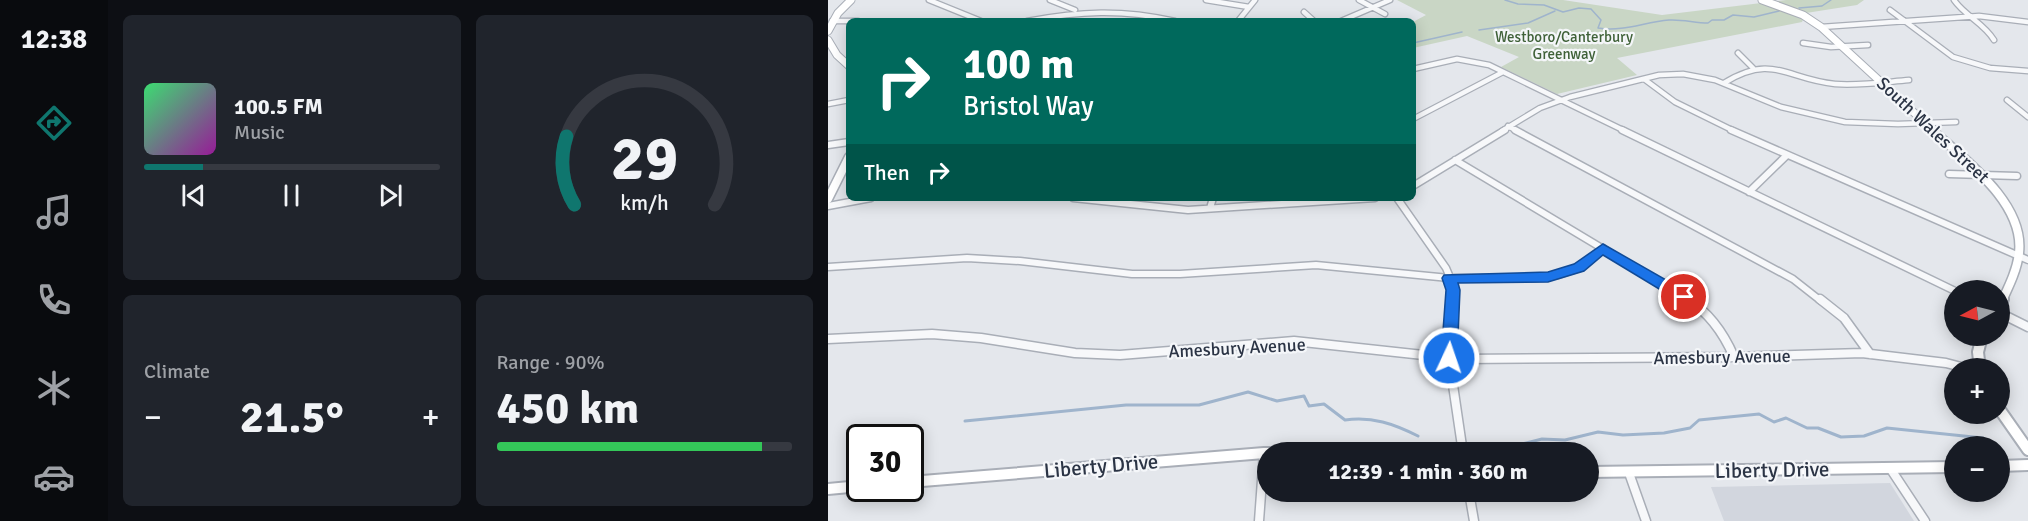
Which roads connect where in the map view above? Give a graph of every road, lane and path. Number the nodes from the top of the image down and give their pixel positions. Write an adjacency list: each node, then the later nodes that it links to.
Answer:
1 (851, 0): 23 (main road)
2 (929, 0): 17 (street)
3 (1051, 0): 13 (street)
4 (1206, 0): 10 (street)
5 (1255, 0): 10 (street)
6 (1359, 0): 11 (street)
7 (1390, 0): 11 (street)
8 (1762, 0): 27 (main road, South Wales Street)
9 (1954, 0): 16 (street)
10 (1249, 7): 20 (street)
11 (1373, 7): 15 (street); 22 (street)
12 (1890, 10): 25 (street)
13 (1077, 11): 18 (street); 19 (street)
14 (1304, 12): 21 (street)
15 (1385, 14)
16 (1971, 17): 25 (street); 26 (street); 30 (street)
17 (974, 18)
18 (1043, 18)
19 (1163, 18)
20 (1240, 18)
21 (1311, 18)
22 (1348, 18)
23 (832, 21): 24 (street); 28 (main road)
24 (846, 21)
25 (1905, 21): 27 (street); 38 (street)
26 (2028, 22)
27 (1821, 27): 33 (main road, South Wales Street)
28 (828, 31)
29 (828, 40): 35 (main road)
30 (1994, 40)
31 (1803, 43): 33 (street)
32 (1869, 45): 33 (street)
33 (1842, 46): 42 (main road, South Wales Street)
34 (1738, 52): 37 (street)
35 (846, 63)
36 (1416, 68): 39 (street)
37 (1753, 68): 42 (street); 43 (street)
38 (2028, 71)
39 (1503, 72): 44 (street); 48 (street)
40 (1644, 79): 43 (street); 44 (street); 57 (street)
41 (1909, 80): 42 (street)
42 (1880, 82): 52 (main road, South Wales Street)
43 (1724, 83): 50 (street)
44 (1562, 100): 53 (street); 64 (street)
45 (2007, 100): 49 (street)
46 (846, 101): 47 (street)
47 (828, 104)
48 (1416, 117)
49 (2028, 117)
50 (1845, 122): 52 (street); 54 (street)
51 (1956, 122): 52 (street)
52 (1924, 123): 61 (main road, South Wales Street)
53 (1508, 126): 58 (street); 82 (street)
54 (1849, 130)
55 (846, 142): 56 (street)
56 (828, 145)
57 (1787, 155): 64 (street); 74 (street)
58 (1455, 160): 63 (street); 73 (street)
59 (846, 163): 65 (main road)
60 (1949, 174): 61 (street)
61 (1983, 176): 62 (street); 74 (main road, South Wales Street)
62 (2017, 176)
63 (1416, 184)
64 (1749, 192): 77 (street)
65 (828, 199)
66 (855, 201): 71 (street)
67 (1098, 201): 72 (street)
68 (1212, 201): 72 (street)
69 (1326, 201): 72 (street)
70 (1399, 201): 76 (street)
71 (828, 206)
72 (1210, 208)
73 (1603, 248): 76 (street); 83 (street)
74 (2024, 259): 78 (main road, South Wales Street)
75 (828, 267): 76 (street)
76 (1449, 278): 84 (street)
77 (1944, 286)
78 (2010, 286)
79 (2010, 318): 80 (street)
80 (2028, 327)
81 (828, 339): 84 (street, Amesbury Avenue)
82 (1870, 354): 83 (street, Amesbury Avenue); 85 (street, Amesbury Avenue)
83 (1734, 357): 84 (street, Amesbury Avenue)
84 (1449, 358): 87 (street)
85 (1944, 363)
86 (2010, 424): 88 (main road)
87 (1461, 442)
88 (2028, 450)
89 (1257, 454): 96 (main road, Liberty Drive)
90 (2028, 465): 91 (main road)
91 (2010, 466)
92 (1944, 467): 93 (main road, Liberty Drive)
93 (1890, 468): 95 (main road, Liberty Drive); 104 (street)
94 (1599, 472): 95 (main road, Liberty Drive)
95 (1629, 473): 103 (street)
96 (924, 481)
97 (846, 487): 98 (main road)
98 (828, 489)
99 (1260, 502): 101 (street)
100 (1471, 502): 102 (street)
101 (1259, 521)
102 (1474, 521)
103 (1646, 521)
104 (1925, 521)

